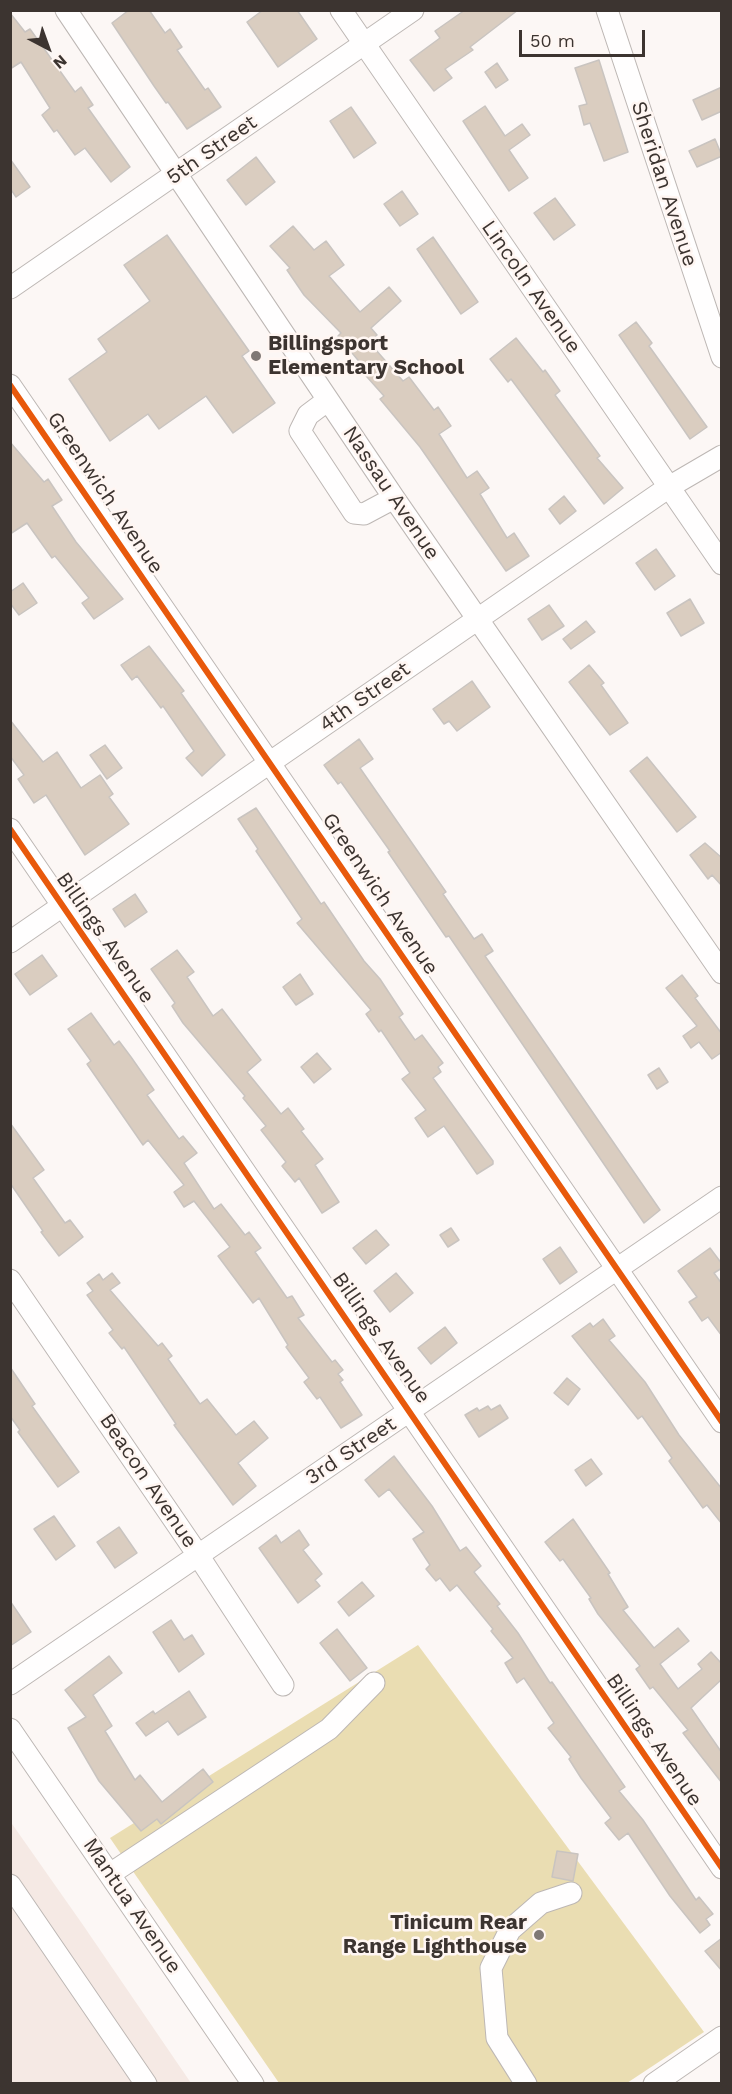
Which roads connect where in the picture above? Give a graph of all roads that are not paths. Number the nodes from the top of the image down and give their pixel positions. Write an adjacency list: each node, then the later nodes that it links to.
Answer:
1 (66, 10): 6 (street, Nassau Avenue)
2 (341, 10): 5 (street, Lincoln Avenue)
3 (413, 10): 5 (street, 5th Street)
4 (607, 10): 8 (street, Sheridan Avenue)
5 (364, 45): 6 (street, 5th Street); 12 (street, Lincoln Avenue)
6 (177, 174): 7 (street, 5th Street); 10 (street, Nassau Avenue)
7 (10, 288)
8 (722, 357)
9 (10, 385): 16 (street, Greenwich Avenue)
10 (328, 400): 13 (street, Nassau Avenue); 13 (street)
11 (722, 456): 12 (street, 4th Street)
12 (669, 487): 14 (street, Lincoln Avenue); 15 (street, 4th Street)
13 (394, 498): 15 (street, Nassau Avenue)
14 (722, 564)
15 (478, 619): 16 (street, 4th Street); 20 (street, Nassau Avenue)
16 (270, 763): 18 (street, 4th Street); 22 (street, Greenwich Avenue)
17 (10, 828): 18 (street, Billings Avenue)
18 (63, 905): 19 (street, 4th Street); 24 (street, Billings Avenue)
19 (10, 942)
20 (722, 973)
21 (722, 1197): 22 (street, 3rd Street)
22 (616, 1269): 24 (street, 3rd Street); 25 (street, Greenwich Avenue)
23 (10, 1280): 26 (street, Beacon Avenue)
24 (411, 1410): 26 (street, 3rd Street); 31 (street, Billings Avenue)
25 (722, 1422)
26 (198, 1555): 28 (street, 3rd Street); 29 (street, Beacon Avenue)
27 (374, 1683): 32 (street)
28 (10, 1684)
29 (283, 1685)
30 (10, 1730): 32 (street, Mantua Avenue)
31 (722, 1868)
32 (110, 1874): 37 (street, Mantua Avenue)
33 (10, 1885): 36 (street)
34 (571, 1893): 38 (street)
35 (722, 2037): 39 (street)
36 (146, 2084)
37 (253, 2084)
38 (526, 2084)
39 (654, 2084)

